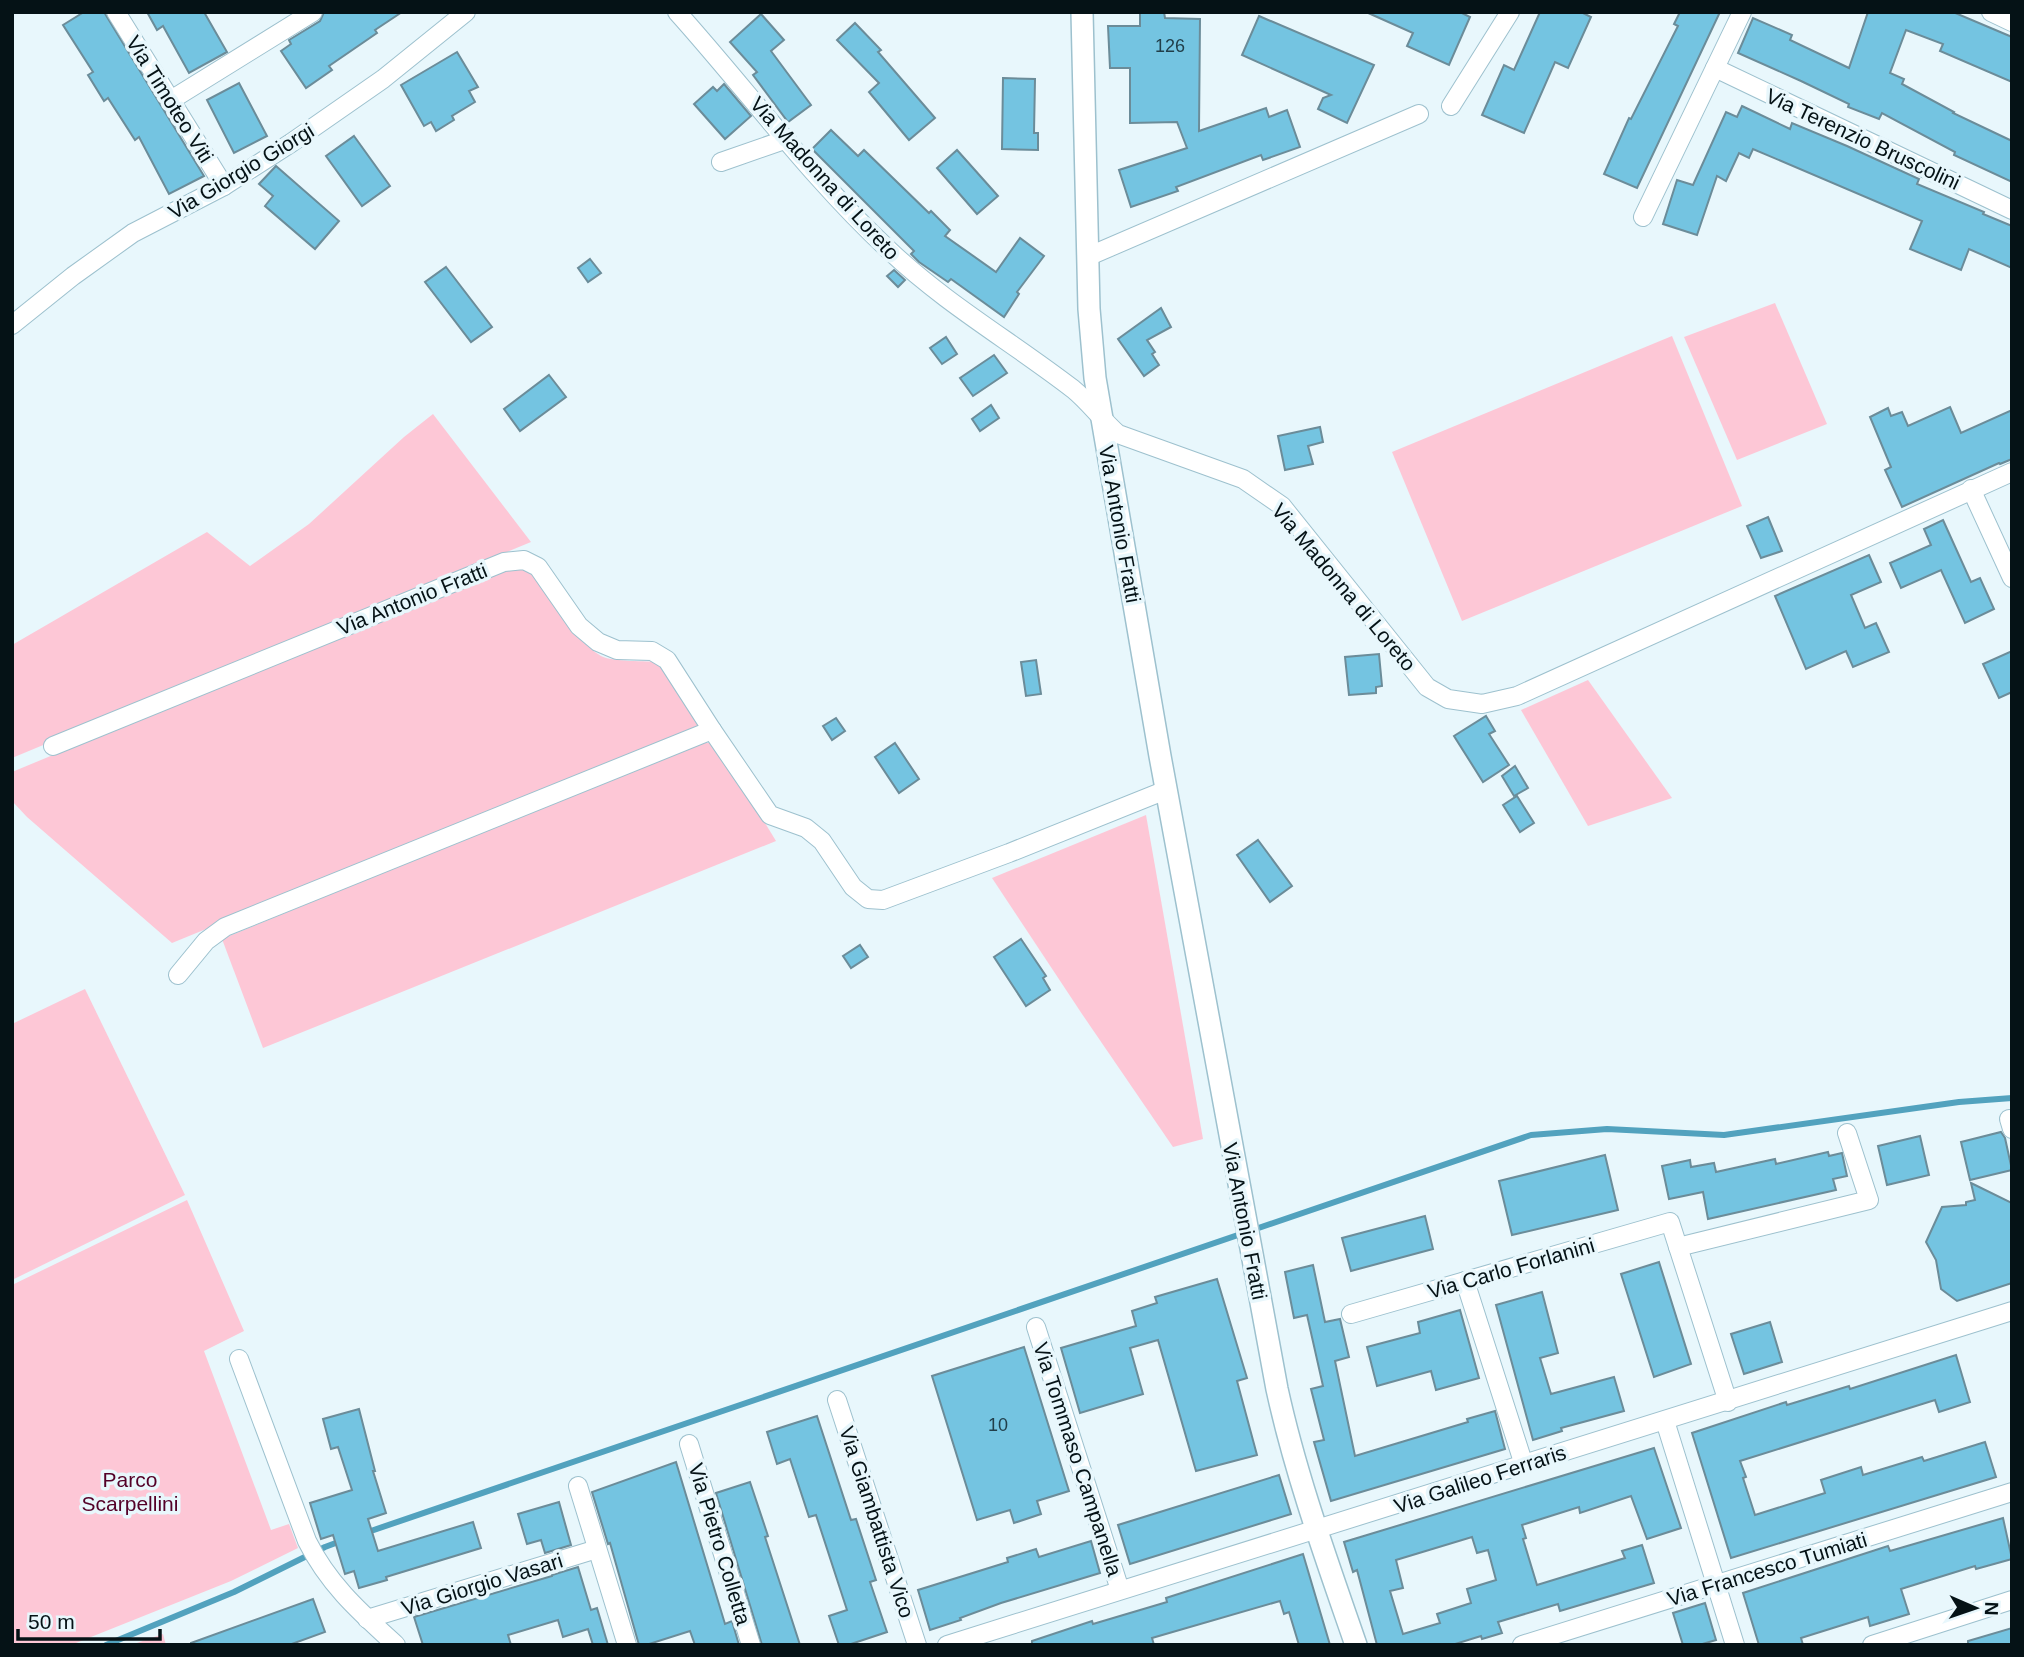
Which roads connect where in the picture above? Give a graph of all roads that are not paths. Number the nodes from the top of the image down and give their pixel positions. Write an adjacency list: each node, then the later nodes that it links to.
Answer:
1 (116, 12): 11 (street, Via Timoteo Viti)
2 (313, 12): 11 (street)
3 (466, 12): 16 (street, Via Giorgio Giorgi)
4 (677, 12): 14 (street, Via Madonna di Loreto)
5 (1083, 12): 19 (street, Via Antonio Fratti)
6 (1742, 12): 10 (street)
7 (1991, 12): 9 (street)
8 (1502, 15): 12 (street)
9 (2012, 22)
10 (1715, 68): 17 (street, Via Terenzio Bruscolini); 18 (street)
11 (171, 100): 16 (street, Via Timoteo Viti)
12 (1451, 106)
13 (1419, 114): 19 (street)
14 (787, 139): 15 (street); 21 (street, Via Madonna di Loreto)
15 (721, 162)
16 (224, 186): 20 (street, Via Giorgio Giorgi)
17 (2012, 209)
18 (1643, 217)
19 (1087, 257): 21 (street, Via Antonio Fratti)
20 (12, 325)
21 (1101, 420): 23 (street, Via Madonna di Loreto); 27 (street, Via Antonio Fratti)
22 (2012, 472): 23 (street, Via Madonna di Loreto)
23 (1971, 489): 24 (street)
24 (2012, 578)
25 (712, 730): 26 (street, Via Antonio Fratti); 27 (street, Via Antonio Fratti); 28 (street)
26 (53, 747)
27 (1166, 790): 43 (street, Via Antonio Fratti)
28 (178, 975)
29 (1847, 1133): 30 (street)
30 (1678, 1247): 31 (street, Via Carlo Forlanini); 37 (street)
31 (1465, 1281): 33 (street, Via Carlo Forlanini); 40 (street)
32 (2012, 1311): 37 (street, Via Galileo Ferraris)
33 (1351, 1314)
34 (1036, 1327): 46 (street, Via Tommaso Campanella)
35 (239, 1359): 48 (street)
36 (837, 1400): 52 (street, Via Giambattista Vico)
37 (1728, 1402): 38 (street, Via Galileo Ferraris)
38 (1665, 1421): 40 (street, Via Galileo Ferraris); 45 (street)
39 (689, 1444): 51 (street, Via Pietro Colletta)
40 (1524, 1465): 43 (street, Via Galileo Ferraris)
41 (578, 1486): 44 (street)
42 (2012, 1492): 45 (street, Via Francesco Tumiati)
43 (1317, 1531): 46 (street, Via Galileo Ferraris); 54 (street, Via Antonio Fratti)
44 (597, 1549): 48 (street, Via Giorgio Vasari); 50 (street)
45 (1717, 1585): 55 (street, Via Francesco Tumiati); 56 (street)
46 (1121, 1590): 53 (street, Via Galileo Ferraris)
47 (2012, 1600): 57 (street)
48 (367, 1619): 49 (street)
49 (396, 1645)
50 (627, 1645)
51 (751, 1645)
52 (917, 1645)
53 (947, 1645)
54 (1356, 1645)
55 (1522, 1645)
56 (1735, 1645)
57 (1872, 1645)

